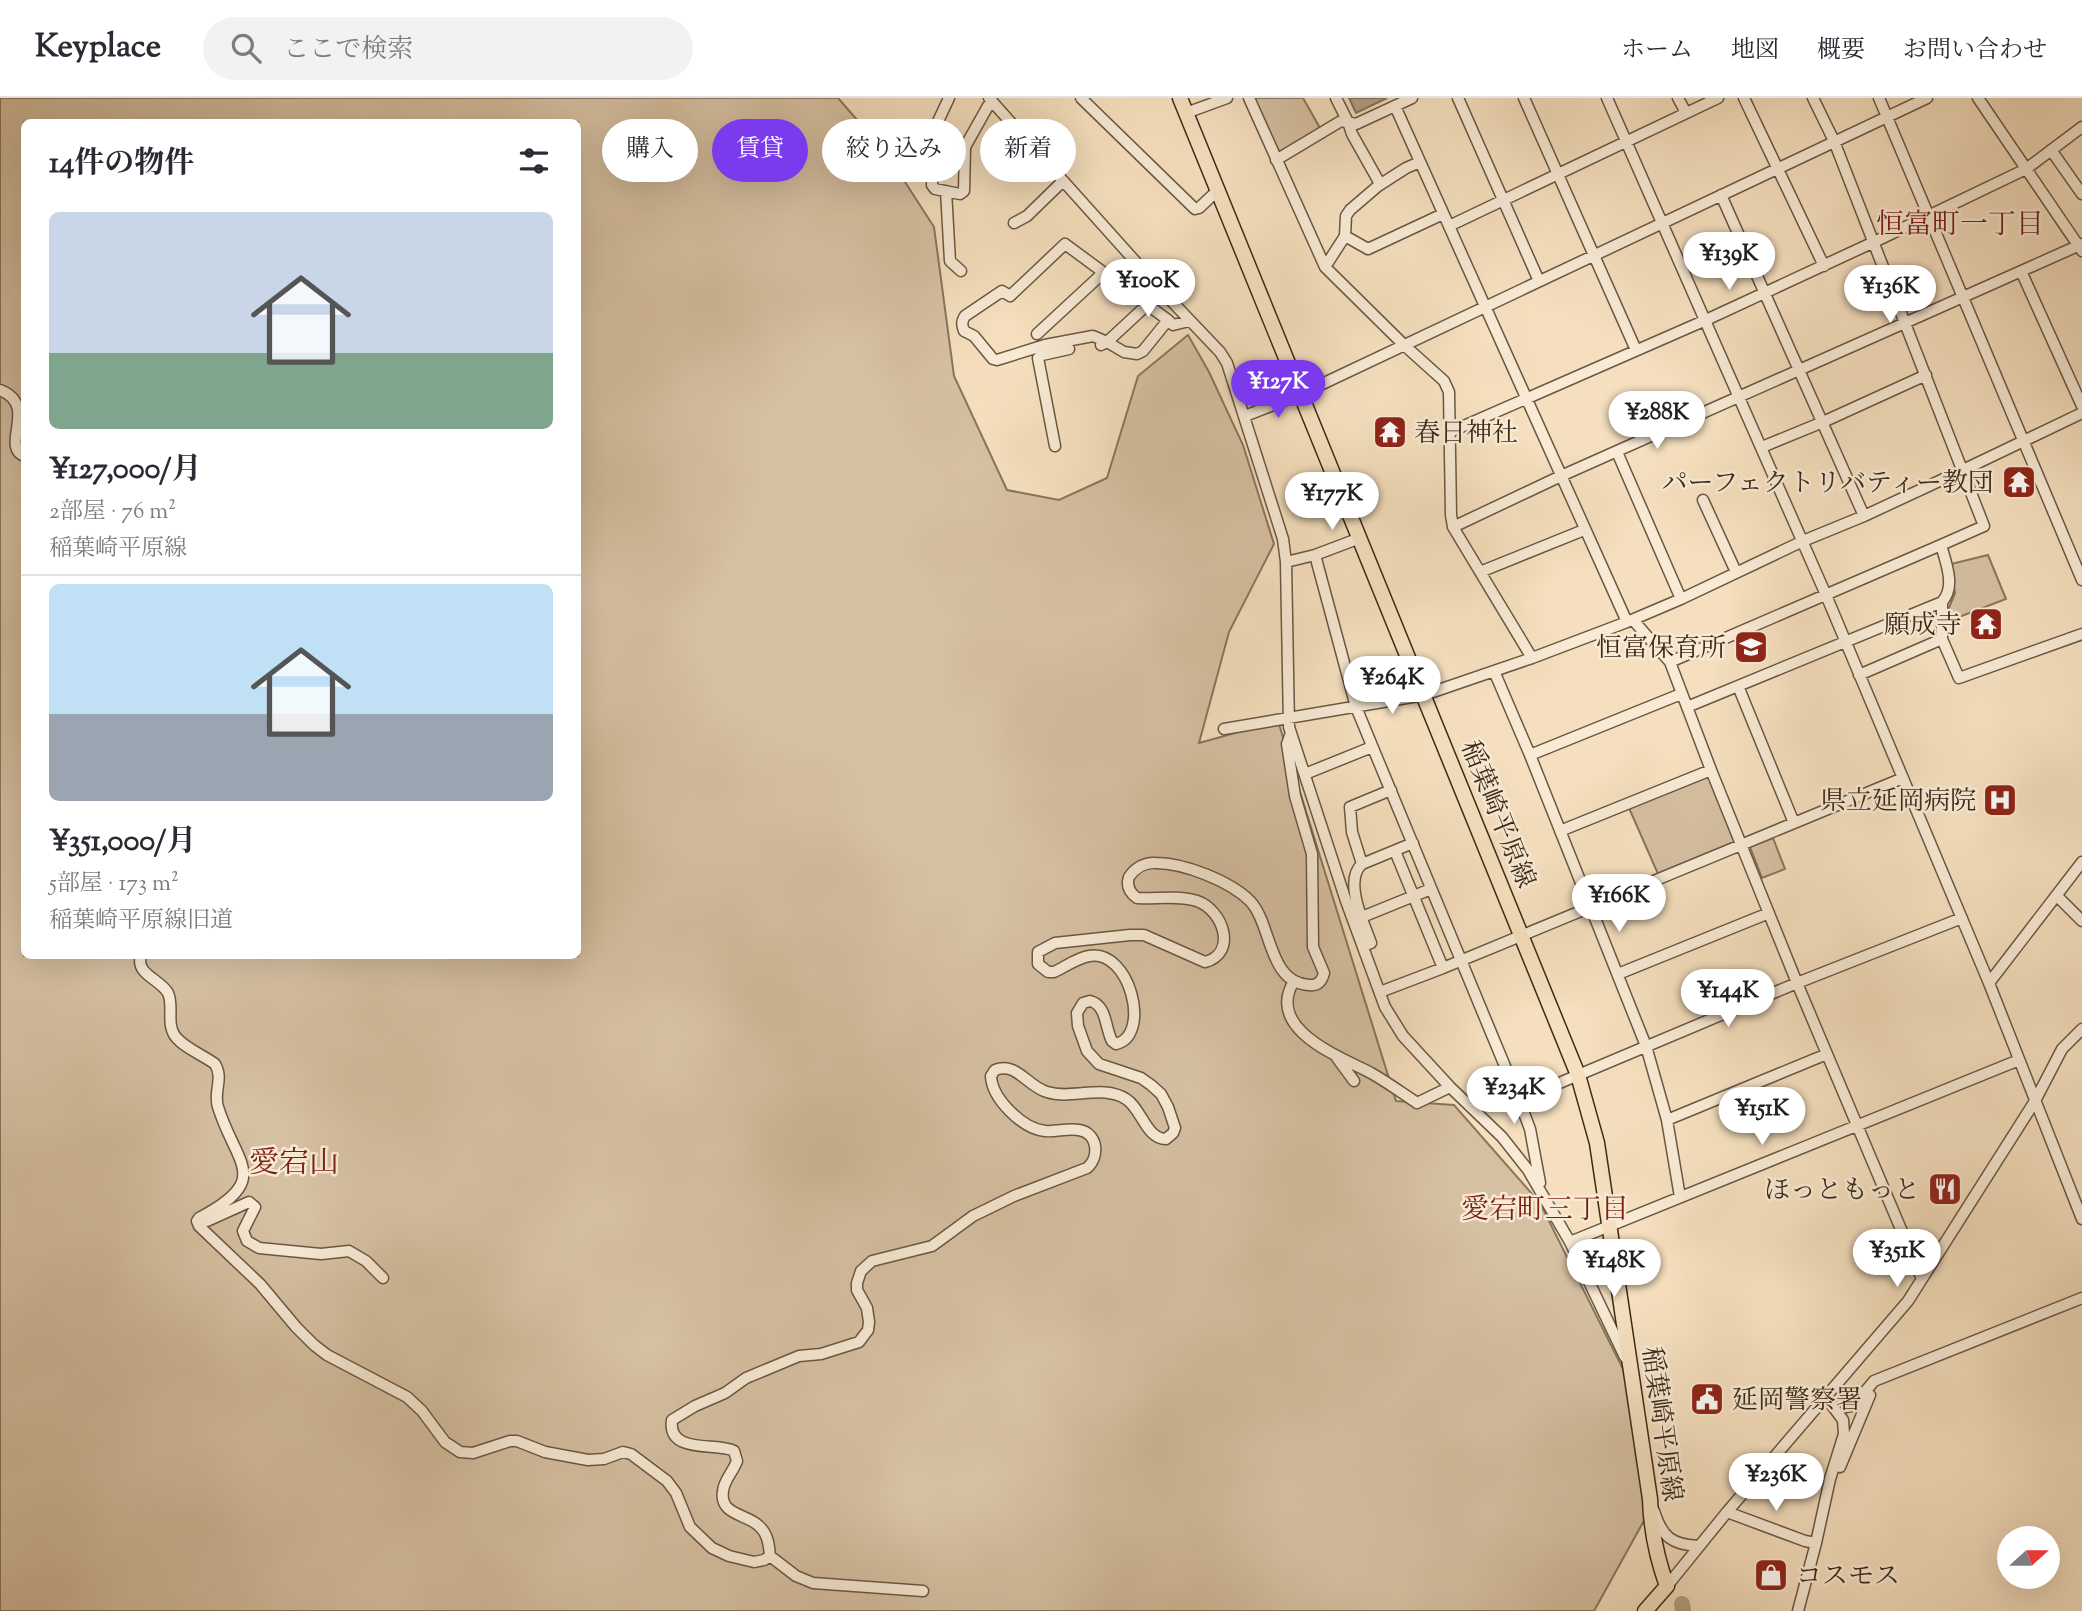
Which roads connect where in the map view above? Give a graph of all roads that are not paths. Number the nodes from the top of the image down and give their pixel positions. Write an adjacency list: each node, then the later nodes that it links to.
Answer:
1 (949, 98): 23 (street)
2 (1081, 98): 39 (street)
3 (1180, 98): 20 (main road, 稲葉崎平原線)
4 (1227, 98): 20 (street)
5 (1249, 98): 30 (street)
6 (1336, 98): 25 (street)
7 (1412, 98): 19 (street)
8 (1458, 98): 43 (street)
9 (1524, 98): 34 (street)
10 (1608, 98): 28 (street)
11 (1678, 98): 21 (street)
12 (1718, 98): 21 (street)
13 (1744, 98): 32 (street)
14 (1813, 98): 27 (street)
15 (1879, 98): 22 (street)
16 (1927, 98): 22 (street)
17 (1978, 98): 33 (street)
18 (991, 100): 24 (street); 40 (street)
19 (1395, 106): 25 (street); 31 (street)
20 (1186, 113): 39 (main road, 稲葉崎平原線)
21 (1686, 113): 28 (street)
22 (1887, 116): 27 (street); 45 (street)
23 (939, 119)
24 (1008, 119)
25 (1349, 122): 30 (street); 38 (street)
26 (2082, 127): 29 (street)
27 (1834, 141): 32 (street); 50 (street)
28 (1627, 142): 34 (street); 46 (street)
29 (2051, 150): 33 (street); 41 (street)
30 (1276, 160): 54 (street)
31 (1420, 162): 38 (street); 44 (street)
32 (1777, 168): 42 (street); 53 (street)
33 (2026, 169): 45 (street); 51 (street)
34 (1558, 175): 43 (street); 52 (street)
35 (932, 182): 40 (street)
36 (1062, 182): 47 (street)
37 (1064, 182): 65 (street)
38 (1378, 186): 49 (street)
39 (1218, 190): 74 (main road, 稲葉崎平原線)
40 (946, 191): 55 (street)
41 (2082, 194)
42 (1721, 195): 46 (street); 59 (street)
43 (1503, 199): 48 (street); 58 (street)
44 (1443, 214): 48 (street); 49 (street)
45 (1929, 215): 50 (street); 60 (street)
46 (1662, 222): 52 (street); 64 (street)
47 (1014, 223)
48 (1449, 226): 62 (street)
49 (1345, 236): 54 (street)
50 (1874, 243): 53 (street); 66 (street)
51 (2081, 247): 56 (street)
52 (1593, 255): 58 (street); 70 (street)
53 (1824, 266): 59 (street)
54 (1325, 267): 69 (street)
55 (961, 271)
56 (2021, 271): 60 (street); 77 (street)
57 (1103, 273): 61 (street); 67 (street); 68 (street)
58 (1539, 281): 62 (street)
59 (1765, 292): 64 (street); 71 (street)
60 (1964, 298): 66 (street); 82 (street)
61 (1147, 305): 63 (street); 68 (street)
62 (1484, 307): 69 (street); 76 (street)
63 (1168, 320): 65 (street); 68 (street)
64 (1706, 320): 70 (street); 75 (street)
65 (1189, 321): 79 (street)
66 (1906, 323): 71 (street); 72 (street)
67 (1037, 334)
68 (1107, 342): 83 (street)
69 (1404, 345): 74 (street); 81 (street)
70 (1636, 350): 76 (street)
71 (1800, 370): 75 (street); 80 (street)
72 (1926, 375): 80 (street); 87 (street)
73 (0, 390): 86 (street)
74 (1301, 394): 79 (street); 93 (main road, 稲葉崎平原線)
75 (1740, 397): 84 (street); 85 (street)
76 (1525, 400): 81 (street); 88 (street)
77 (2082, 406)
78 (2082, 413): 82 (street)
79 (1245, 416): 99 (street)
80 (1823, 422): 84 (street); 90 (street)
81 (1450, 432): 91 (street)
82 (2025, 440): 87 (street); 97 (street)
83 (1055, 446)
84 (1762, 447): 94 (street)
85 (1617, 452): 88 (street); 104 (street)
86 (21, 455)
87 (1963, 470): 90 (street); 96 (street)
88 (1561, 476): 91 (street); 92 (street)
89 (1703, 500): 101 (street)
90 (1864, 516): 94 (street)
91 (1453, 527): 100 (street)
92 (1584, 530): 100 (street); 106 (street)
93 (1360, 538): 98 (street); 116 (main road, 稲葉崎平原線)
94 (1802, 541): 101 (street); 103 (street)
95 (2082, 542): 97 (street)
96 (1941, 545): 103 (street); 105 (street)
97 (2069, 548): 102 (street)
98 (1315, 555): 99 (street); 118 (street)
99 (1286, 562): 119 (street)
100 (1480, 572): 110 (street)
101 (1736, 572): 104 (street)
102 (2082, 580)
103 (1826, 594): 109 (street); 111 (street)
104 (1681, 599): 106 (street)
105 (1942, 602): 108 (street); 109 (street)
106 (1630, 621): 110 (street); 111 (street)
107 (2082, 634): 108 (street)
108 (1942, 639): 113 (street)
109 (1845, 641): 113 (street); 114 (street)
110 (1532, 658): 112 (street)
111 (1670, 662): 115 (street)
112 (1494, 671): 116 (street); 123 (street)
113 (1859, 675): 126 (street)
114 (1738, 686): 117 (street); 128 (street)
115 (1681, 694): 117 (street); 123 (street)
116 (1424, 695): 118 (street); 143 (main road, 稲葉崎平原線)
117 (1687, 706): 124 (street)
118 (1356, 707): 119 (street); 122 (street)
119 (1288, 717): 120 (street); 121 (street)
120 (1224, 729)
121 (1291, 733): 125 (street); 149 (street)
122 (1372, 747): 125 (street); 127 (street)
123 (1530, 755): 129 (street)
124 (1711, 770): 129 (street); 131 (street)
125 (1305, 774): 144 (street)
126 (1903, 778): 128 (street); 141 (street)
127 (1391, 790): 130 (street); 134 (street)
128 (1794, 823): 131 (street)
129 (1560, 831): 138 (street)
130 (1413, 844): 132 (street); 135 (street)
131 (1742, 845): 138 (street); 139 (street)
132 (1395, 851): 134 (street); 137 (street)
133 (2082, 862): 136 (street)
134 (1363, 864): 140 (street)
135 (1432, 889): 137 (street); 146 (street)
136 (2057, 896): 142 (street); 151 (street)
137 (1413, 897): 140 (street); 147 (street)
138 (1591, 907): 143 (street); 148 (street)
139 (1769, 913): 148 (street); 150 (street)
140 (1362, 917): 144 (street)
141 (1962, 918): 150 (street); 151 (street)
142 (2082, 921)
143 (1522, 935): 146 (street); 158 (main road, 稲葉崎平原線)
144 (1363, 946): 152 (street)
145 (140, 959): 168 (street)
146 (1462, 960): 147 (street); 161 (street)
147 (1443, 968): 152 (street)
148 (1618, 974): 154 (street)
149 (1294, 981): 155 (street); 184 (street)
150 (1797, 983): 154 (street); 156 (street)
151 (1989, 983): 157 (street)
152 (1380, 992): 160 (street)
153 (2082, 1028): 162 (street)
154 (1646, 1046): 158 (street); 163 (street)
155 (1333, 1053): 159 (street); 160 (street)
156 (1827, 1054): 163 (street); 164 (street)
157 (2019, 1060): 162 (street); 164 (street)
158 (1578, 1075): 161 (street); 169 (main road, 稲葉崎平原線)
159 (1354, 1081)
160 (1450, 1087): 165 (street)
161 (1519, 1100): 165 (street)
162 (2035, 1101): 167 (street); 172 (street)
163 (1667, 1120): 166 (street)
164 (1857, 1126): 166 (street); 172 (street)
165 (1543, 1193): 170 (street)
166 (1680, 1198): 169 (street)
167 (2082, 1219)
168 (198, 1224): 171 (street); 184 (street)
169 (1610, 1227): 170 (street); 174 (main road, 稲葉崎平原線)
170 (1570, 1242): 174 (street)
171 (383, 1278)
172 (1922, 1279): 176 (street)
173 (2082, 1298): 175 (street)
174 (1631, 1369): 179 (main road, 稲葉崎平原線)
175 (1877, 1380): 177 (street); 178 (street)
176 (1825, 1396): 177 (street); 180 (street); 181 (street)
177 (1847, 1407): 178 (street)
178 (1854, 1432): 180 (street)
179 (1650, 1499): 183 (street); 185 (main road, 稲葉崎平原線)
180 (1826, 1499): 182 (street)
181 (1727, 1511): 182 (street); 183 (street)
182 (1816, 1543): 188 (street)
183 (1699, 1546): 185 (street)
184 (770, 1556): 186 (street)
185 (1667, 1586): 187 (main road)
186 (923, 1591)
187 (1646, 1611)
188 (1798, 1611)

